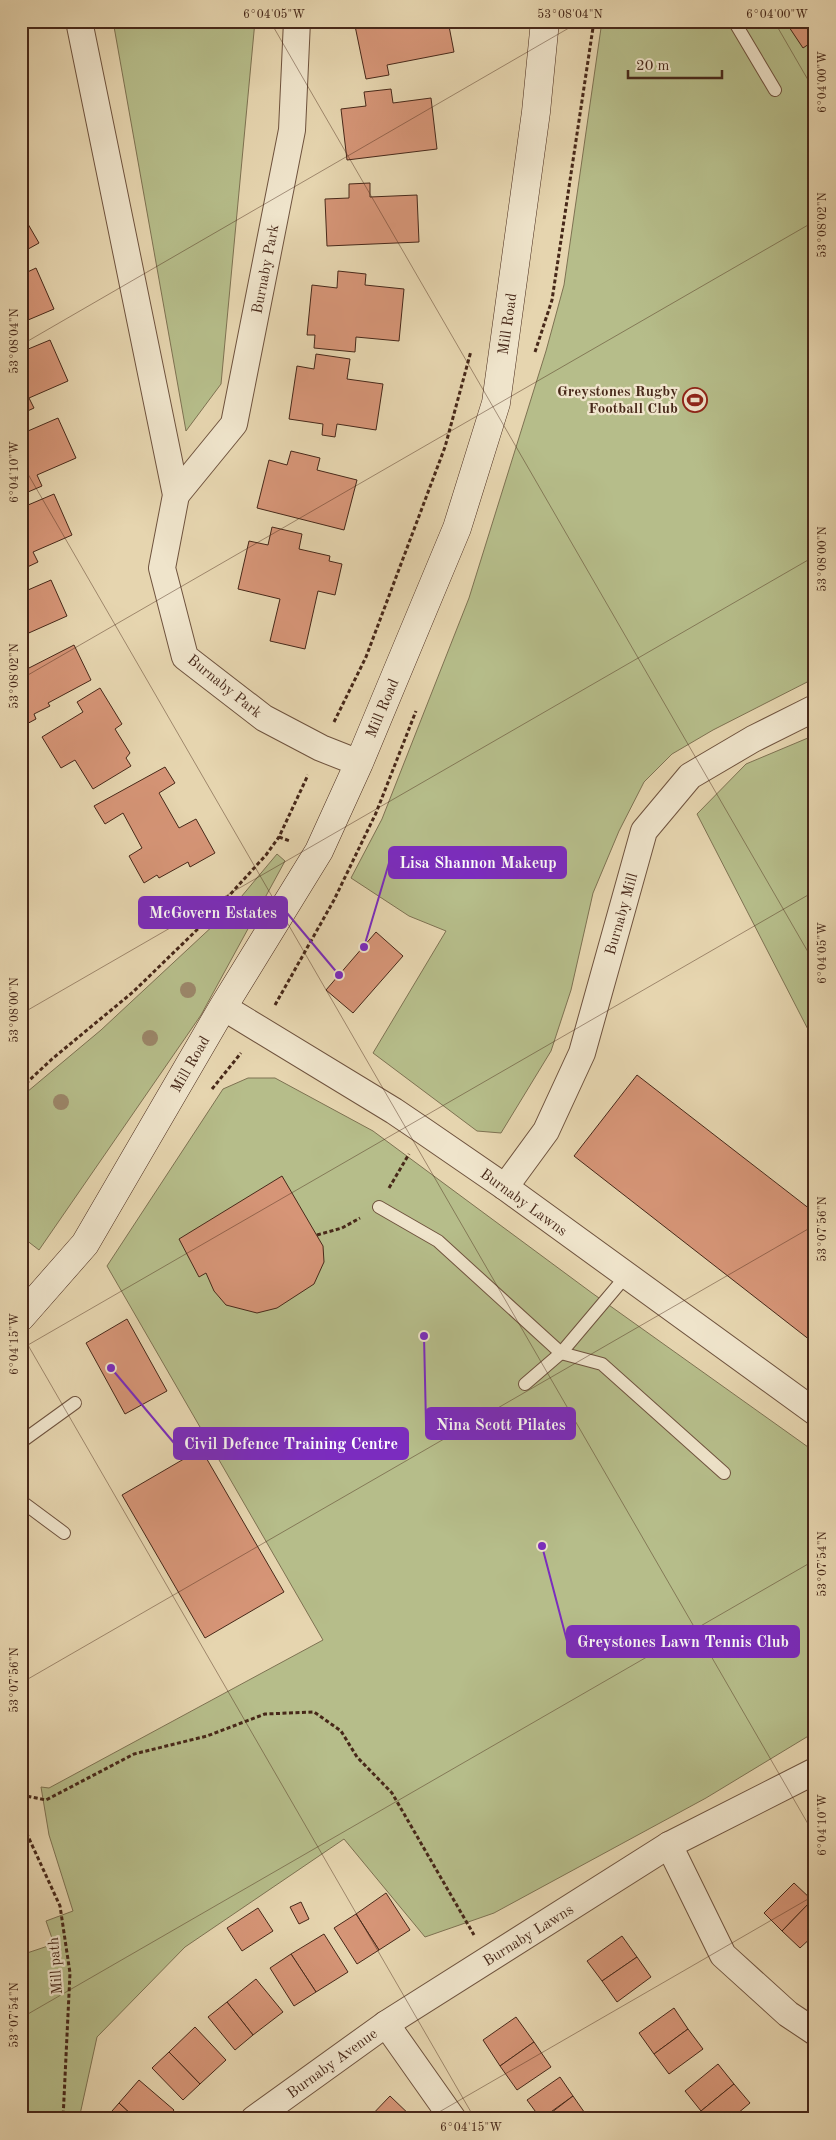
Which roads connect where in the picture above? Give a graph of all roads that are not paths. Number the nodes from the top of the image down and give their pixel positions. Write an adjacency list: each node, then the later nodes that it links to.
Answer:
1 (79, 21): 6 (street, Burnaby Park)
2 (297, 21): 6 (street, Burnaby Park)
3 (545, 21): 8 (main road, Mill Road)
4 (734, 21): 5 (lane)
5 (775, 90)
6 (176, 495): 8 (street, Burnaby Park)
7 (815, 708): 10 (street, Burnaby Mill)
8 (359, 763): 9 (main road, Mill Road)
9 (223, 1007): 10 (street, Burnaby Lawns); 13 (main road, Mill Road)
10 (505, 1187): 12 (street, Burnaby Lawns)
11 (379, 1207): 14 (lane)
12 (626, 1276): 14 (lane); 17 (street, Burnaby Lawns)
13 (28, 1304)
14 (562, 1353): 15 (lane); 19 (lane)
15 (525, 1384)
16 (74, 1403): 18 (lane)
17 (815, 1412)
18 (21, 1442)
19 (724, 1473)
20 (21, 1501): 21 (lane)
21 (64, 1533)
22 (815, 1771): 23 (street, Burnaby Lawns)
23 (669, 1845): 24 (street, Burnaby Lawns); 25 (street)
24 (386, 2024): 26 (street, Burnaby Avenue); 27 (street)
25 (815, 2032)
26 (254, 2119)
27 (453, 2119)

